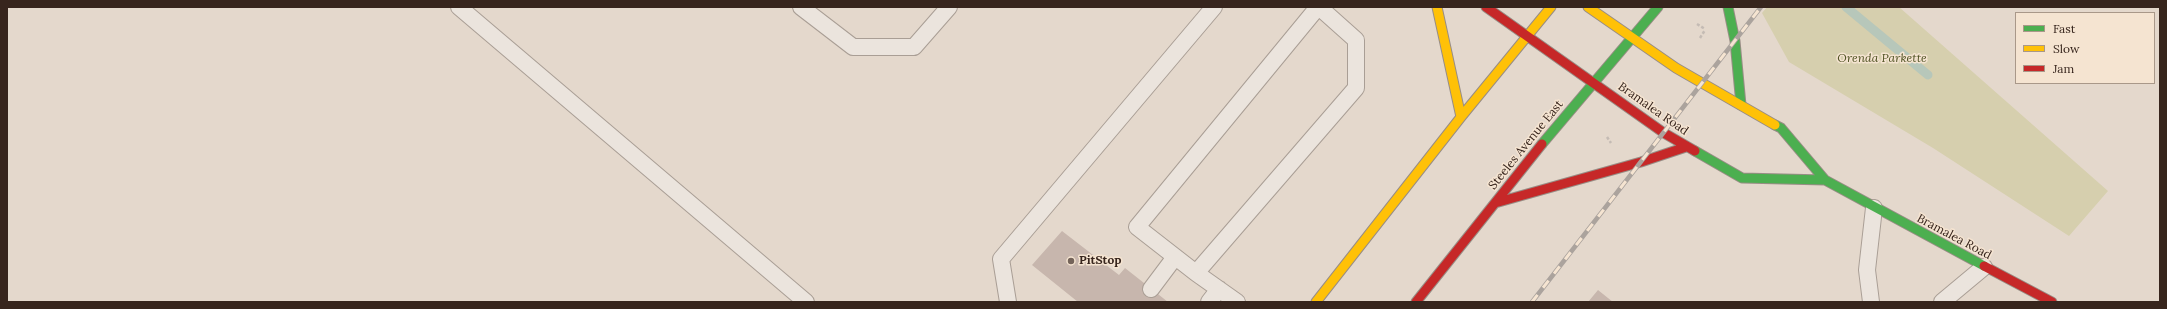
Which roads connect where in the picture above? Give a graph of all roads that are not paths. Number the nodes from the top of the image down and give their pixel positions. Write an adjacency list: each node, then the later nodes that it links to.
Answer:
1 (459, 7): 26 (lane)
2 (801, 7): 3 (lane)
3 (949, 7)
4 (1214, 7): 27 (lane)
5 (1318, 7): 21 (lane); 23 (lane)
6 (1437, 7): 16 (main road)
7 (1486, 7): 12 (main road, Bramalea Road)
8 (1551, 7): 12 (main road)
9 (1588, 7): 13 (main road, Bramalea Road)
10 (1658, 7): 13 (main road, Steeles Avenue East)
11 (1728, 7): 15 (main road)
12 (1527, 35): 14 (main road, Bramalea Road); 16 (main road)
13 (1632, 38): 14 (main road, Steeles Avenue East); 15 (main road, Bramalea Road)
14 (1593, 82): 17 (main road, Bramalea Road); 19 (main road, Steeles Avenue East)
15 (1741, 105): 18 (main road, Bramalea Road)
16 (1461, 117): 30 (main road)
17 (1686, 147): 18 (main road, Bramalea Road); 19 (main road)
18 (1825, 180): 20 (main road, Bramalea Road)
19 (1495, 203): 31 (main road, Steeles Avenue East)
20 (1874, 208): 22 (main road, Bramalea Road); 32 (lane)
21 (1175, 257): 23 (lane); 24 (lane)
22 (1984, 267): 33 (lane); 34 (main road, Bramalea Road)
23 (1196, 273): 25 (lane)
24 (1151, 289)
25 (1219, 289): 28 (lane); 29 (lane)
26 (806, 302)
27 (1008, 302)
28 (1209, 302)
29 (1237, 302)
30 (1316, 302)
31 (1416, 302)
32 (1871, 302)
33 (1942, 302)
34 (2052, 302)

